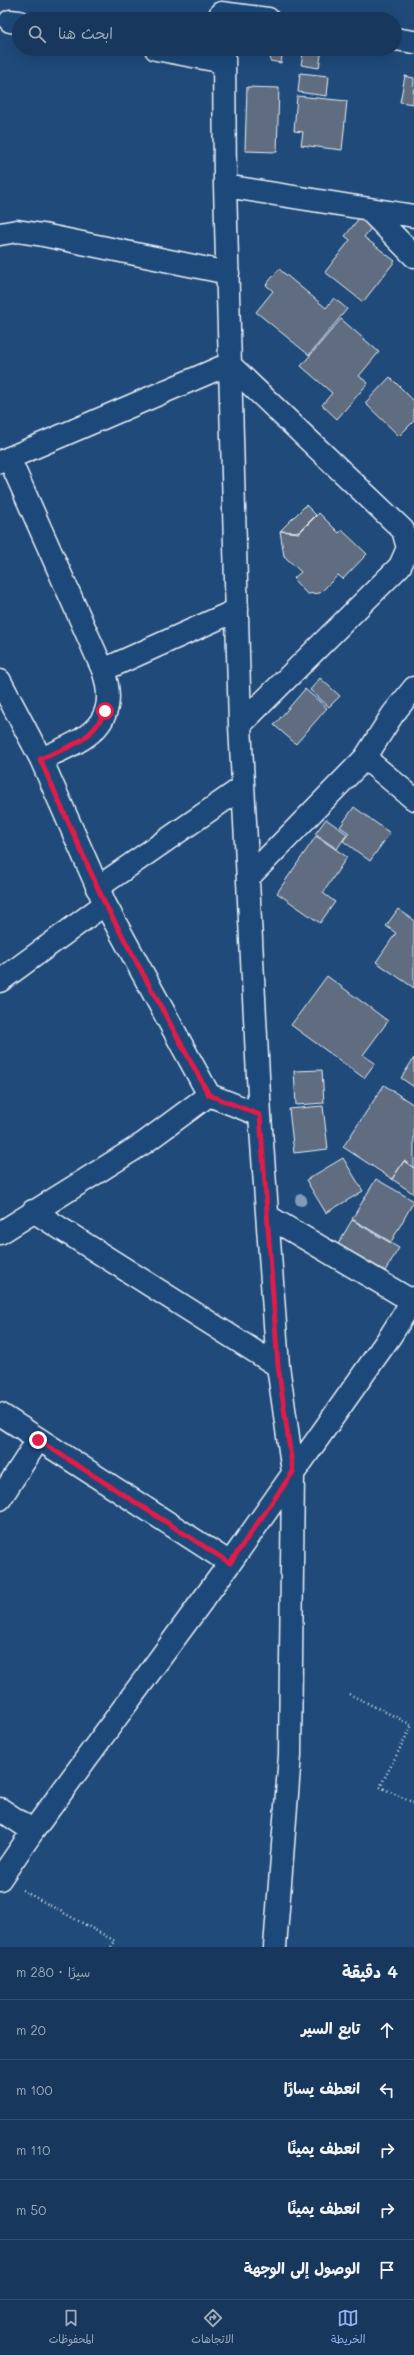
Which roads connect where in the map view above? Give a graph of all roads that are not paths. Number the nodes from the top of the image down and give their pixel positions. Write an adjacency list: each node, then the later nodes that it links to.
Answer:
1 (402, 40): 2 (street)
2 (414, 42)
3 (224, 56): 4 (street)
4 (224, 186): 5 (street); 9 (street)
5 (368, 209): 6 (street); 8 (street)
6 (414, 216)
7 (0, 234): 9 (street)
8 (414, 256)
9 (228, 273): 10 (street)
10 (229, 364): 11 (street); 12 (street); 16 (street)
11 (5, 460): 13 (street)
12 (237, 610): 13 (street); 16 (street)
13 (103, 670): 18 (street)
14 (0, 681): 18 (street)
15 (414, 688): 17 (street)
16 (240, 725): 19 (street)
17 (365, 758): 20 (street); 21 (street)
18 (40, 759): 22 (street)
19 (243, 787): 21 (street); 22 (street)
20 (414, 799)
21 (249, 877): 25 (street)
22 (101, 896): 23 (street); 24 (street)
23 (0, 981)
24 (209, 1095): 25 (street); 26 (street)
25 (260, 1115): 27 (street)
26 (33, 1211): 28 (street); 30 (street)
27 (269, 1217): 29 (street); 30 (street)
28 (0, 1233)
29 (413, 1299): 33 (street)
30 (278, 1366): 33 (street)
31 (0, 1414): 32 (street)
32 (38, 1440): 34 (street); 35 (street)
33 (293, 1472): 35 (street); 39 (street)
34 (0, 1499)
35 (230, 1563): 37 (street)
36 (0, 1809): 37 (street)
37 (33, 1831): 38 (street)
38 (0, 1879)
39 (275, 1947)

